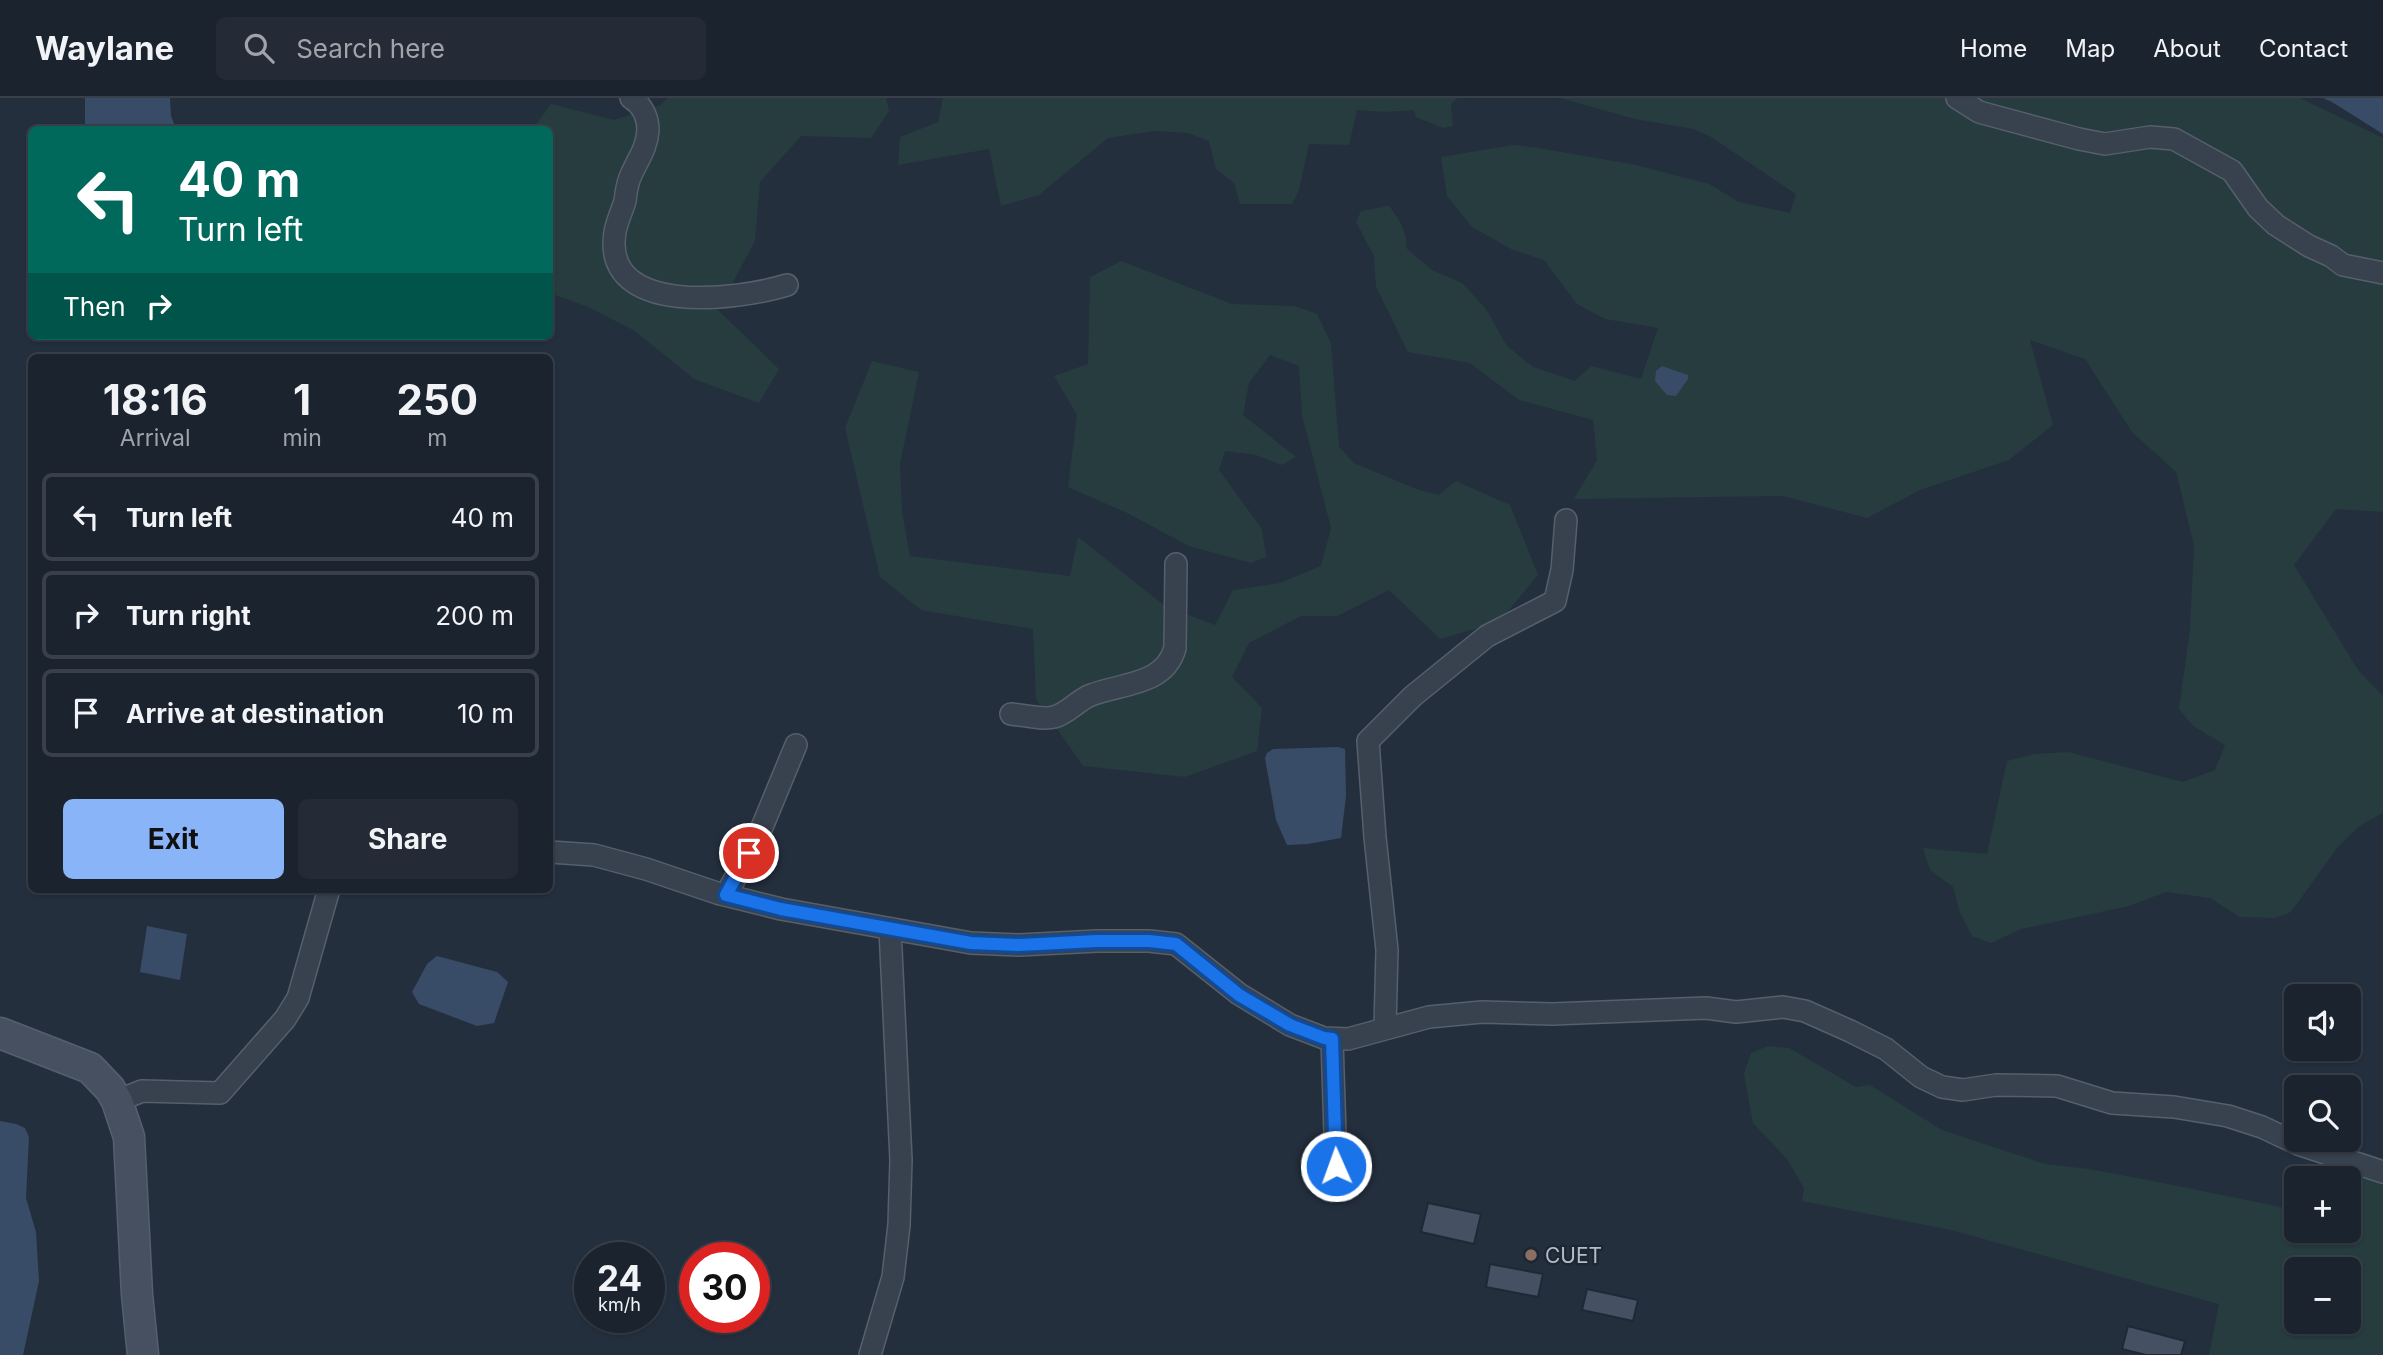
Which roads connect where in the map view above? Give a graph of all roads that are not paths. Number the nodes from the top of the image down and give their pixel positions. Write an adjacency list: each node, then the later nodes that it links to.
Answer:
1 (631, 98): 4 (street)
2 (1957, 98): 3 (street)
3 (2383, 273)
4 (788, 285)
5 (1566, 520): 13 (street)
6 (1176, 564): 7 (street)
7 (1011, 714)
8 (796, 745): 11 (street)
9 (553, 852): 11 (street)
10 (328, 893): 16 (street)
11 (726, 895): 12 (street)
12 (890, 929): 15 (street); 20 (street)
13 (1385, 1028): 15 (street); 18 (street)
14 (0, 1033): 16 (main road)
15 (1332, 1039): 17 (street)
16 (117, 1101): 19 (main road)
17 (1336, 1166)
18 (2383, 1172)
19 (143, 1355)
20 (870, 1355)

